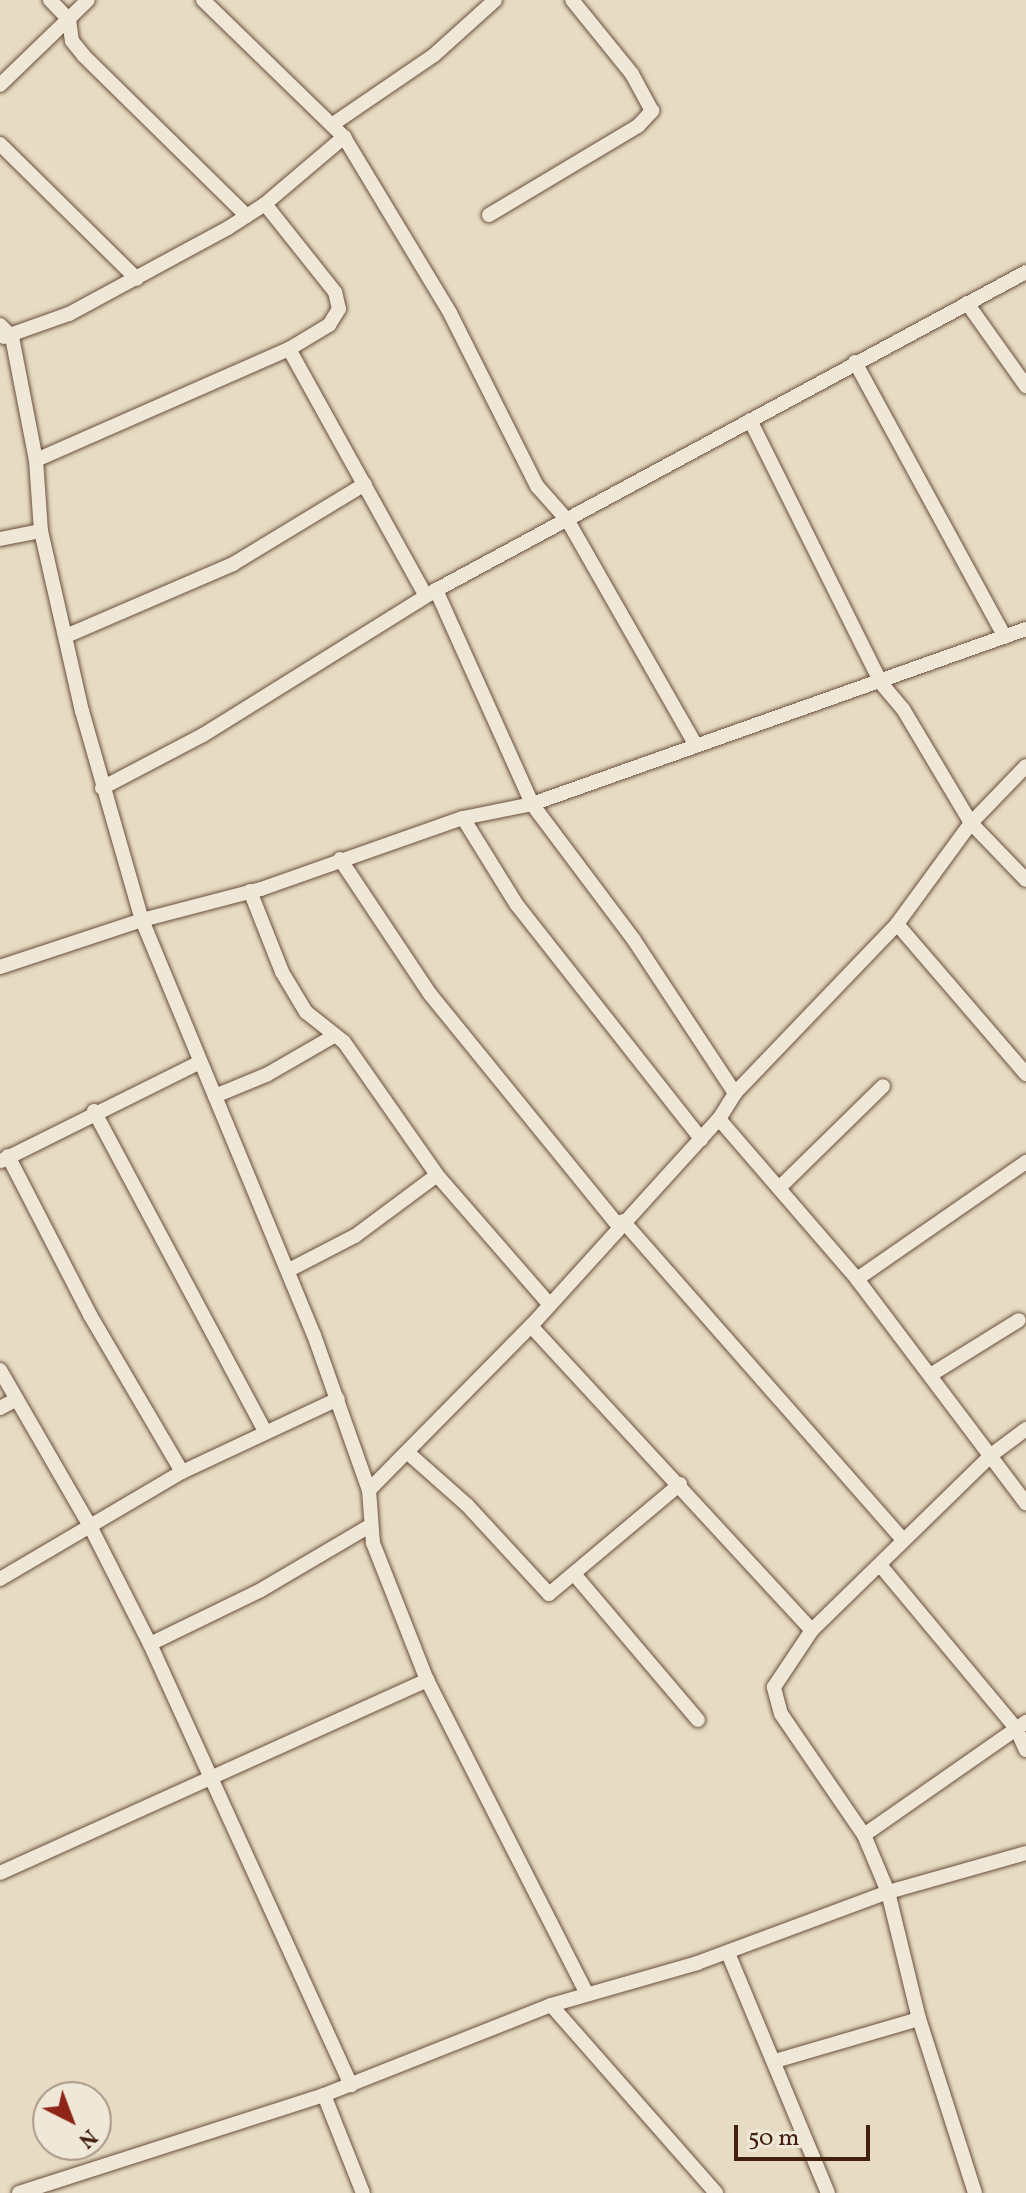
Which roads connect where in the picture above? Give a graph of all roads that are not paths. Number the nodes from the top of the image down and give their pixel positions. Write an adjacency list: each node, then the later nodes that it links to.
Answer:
1 (50, 0): 6 (street)
2 (88, 0): 6 (street)
3 (203, 0): 8 (street)
4 (495, 0): 8 (street)
5 (572, 0): 12 (street)
6 (69, 20): 7 (street); 13 (street)
7 (0, 85)
8 (333, 124): 9 (street)
9 (344, 137): 11 (street); 25 (street)
10 (0, 144): 15 (street)
11 (265, 204): 13 (street); 19 (street)
12 (489, 215)
13 (247, 216): 15 (street)
14 (1026, 272): 16 (street)
15 (137, 279): 18 (street)
16 (967, 303): 20 (street); 21 (street)
17 (0, 325): 18 (street)
18 (6, 337): 23 (street)
19 (289, 349): 23 (street); 24 (street)
20 (855, 362): 22 (street); 31 (street)
21 (1026, 386)
22 (750, 420): 25 (street); 32 (street)
23 (36, 460): 26 (street)
24 (365, 484): 28 (street); 30 (street)
25 (568, 521): 28 (street); 33 (street)
26 (41, 531): 27 (street); 30 (street)
27 (0, 539)
28 (431, 593): 35 (street); 36 (street)
29 (1026, 629): 31 (street)
30 (66, 636): 35 (street)
31 (1005, 637): 32 (street)
32 (881, 683): 33 (street); 38 (street)
33 (696, 745): 36 (street)
34 (1026, 766): 38 (street)
35 (102, 788): 42 (street)
36 (532, 804): 37 (street); 49 (street)
37 (463, 818): 39 (street); 53 (street)
38 (971, 823): 40 (street); 43 (street)
39 (340, 859): 41 (street); 58 (street)
40 (1026, 880)
41 (250, 891): 42 (street); 45 (street)
42 (142, 920): 44 (street); 46 (street)
43 (897, 924): 47 (street); 49 (street)
44 (1, 962)
45 (332, 1037): 50 (street); 56 (street)
46 (198, 1063): 50 (street); 51 (street)
47 (1026, 1074)
48 (883, 1086): 57 (street)
49 (735, 1093): 52 (street)
50 (215, 1096): 59 (street)
51 (94, 1111): 54 (street); 70 (street)
52 (719, 1119): 53 (street); 57 (street)
53 (701, 1139): 58 (street)
54 (4, 1159): 73 (street)
55 (1026, 1162): 60 (street)
56 (437, 1175): 59 (street); 61 (street)
57 (780, 1187): 60 (street)
58 (620, 1223): 61 (street); 79 (street)
59 (289, 1270): 67 (street)
60 (857, 1279): 65 (street)
61 (549, 1304): 63 (street)
62 (1019, 1320): 65 (street)
63 (531, 1326): 71 (street); 74 (street)
64 (0, 1370): 66 (street)
65 (932, 1374): 72 (street)
66 (17, 1399): 68 (street); 77 (street)
67 (338, 1399): 70 (street); 75 (street)
68 (0, 1408)
69 (1026, 1429): 72 (street)
70 (265, 1431): 73 (street)
71 (407, 1452): 75 (street); 81 (street)
72 (990, 1456): 76 (street); 79 (street)
73 (182, 1472): 77 (street)
74 (680, 1484): 81 (street); 83 (street)
75 (369, 1490): 78 (street)
76 (1026, 1503)
77 (89, 1524): 82 (street); 84 (street)
78 (368, 1527): 84 (street); 85 (street)
79 (903, 1540): 80 (street)
80 (880, 1565): 83 (street); 87 (street)
81 (575, 1575): 86 (street)
82 (0, 1579)
83 (812, 1630): 90 (street)
84 (150, 1644): 89 (street)
85 (427, 1680): 89 (street); 95 (street)
86 (698, 1720)
87 (1021, 1725): 88 (street); 90 (street)
88 (1026, 1750)
89 (214, 1776): 92 (street); 99 (street)
90 (864, 1835): 93 (street)
91 (1026, 1853): 93 (street)
92 (0, 1873)
93 (888, 1892): 94 (street); 97 (street)
94 (728, 1953): 95 (street); 98 (street)
95 (587, 1994): 96 (street)
96 (551, 2005): 99 (street); 103 (street)
97 (919, 2019): 98 (street); 105 (street)
98 (775, 2061): 104 (street)
99 (351, 2085): 100 (street)
100 (324, 2095): 101 (street); 102 (street)
101 (19, 2193)
102 (363, 2193)
103 (716, 2193)
104 (828, 2193)
105 (975, 2193)

